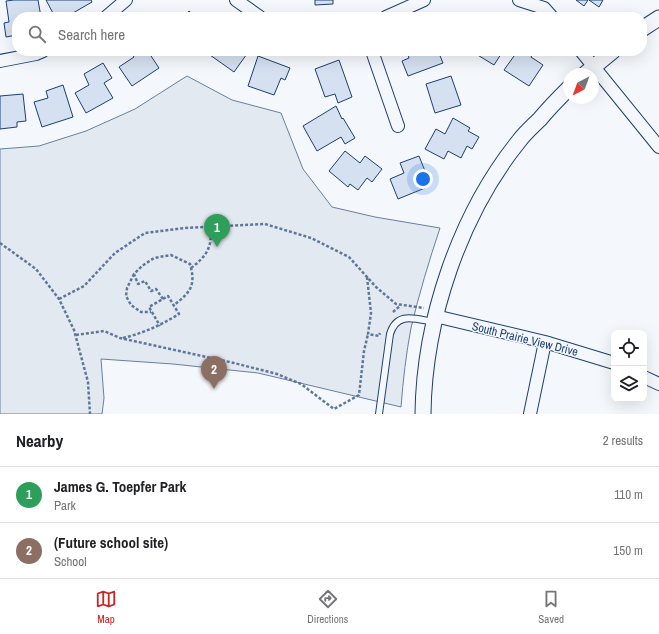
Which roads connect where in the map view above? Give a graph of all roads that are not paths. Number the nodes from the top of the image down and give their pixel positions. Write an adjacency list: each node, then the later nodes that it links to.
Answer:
1 (126, 0): 5 (street)
2 (424, 0): 7 (street)
3 (519, 0): 8 (street)
4 (241, 1): 6 (street)
5 (112, 12)
6 (254, 12)
7 (397, 12)
8 (548, 12)
9 (659, 18): 10 (street)
10 (647, 26)
11 (26, 56): 15 (street)
12 (374, 56): 20 (street)
13 (583, 56): 16 (street)
14 (607, 56): 17 (street)
15 (0, 61)
16 (588, 68)
17 (592, 68)
18 (599, 81): 21 (street)
19 (563, 94): 22 (street)
20 (398, 126)
21 (659, 147)
22 (436, 316): 23 (street, South Prairie View Drive); 27 (lane); 28 (street)
23 (544, 342): 24 (street, South Prairie View Drive); 29 (street)
24 (611, 362)
25 (647, 378): 26 (street)
26 (659, 384)
27 (379, 414)
28 (423, 414)
29 (530, 414)

